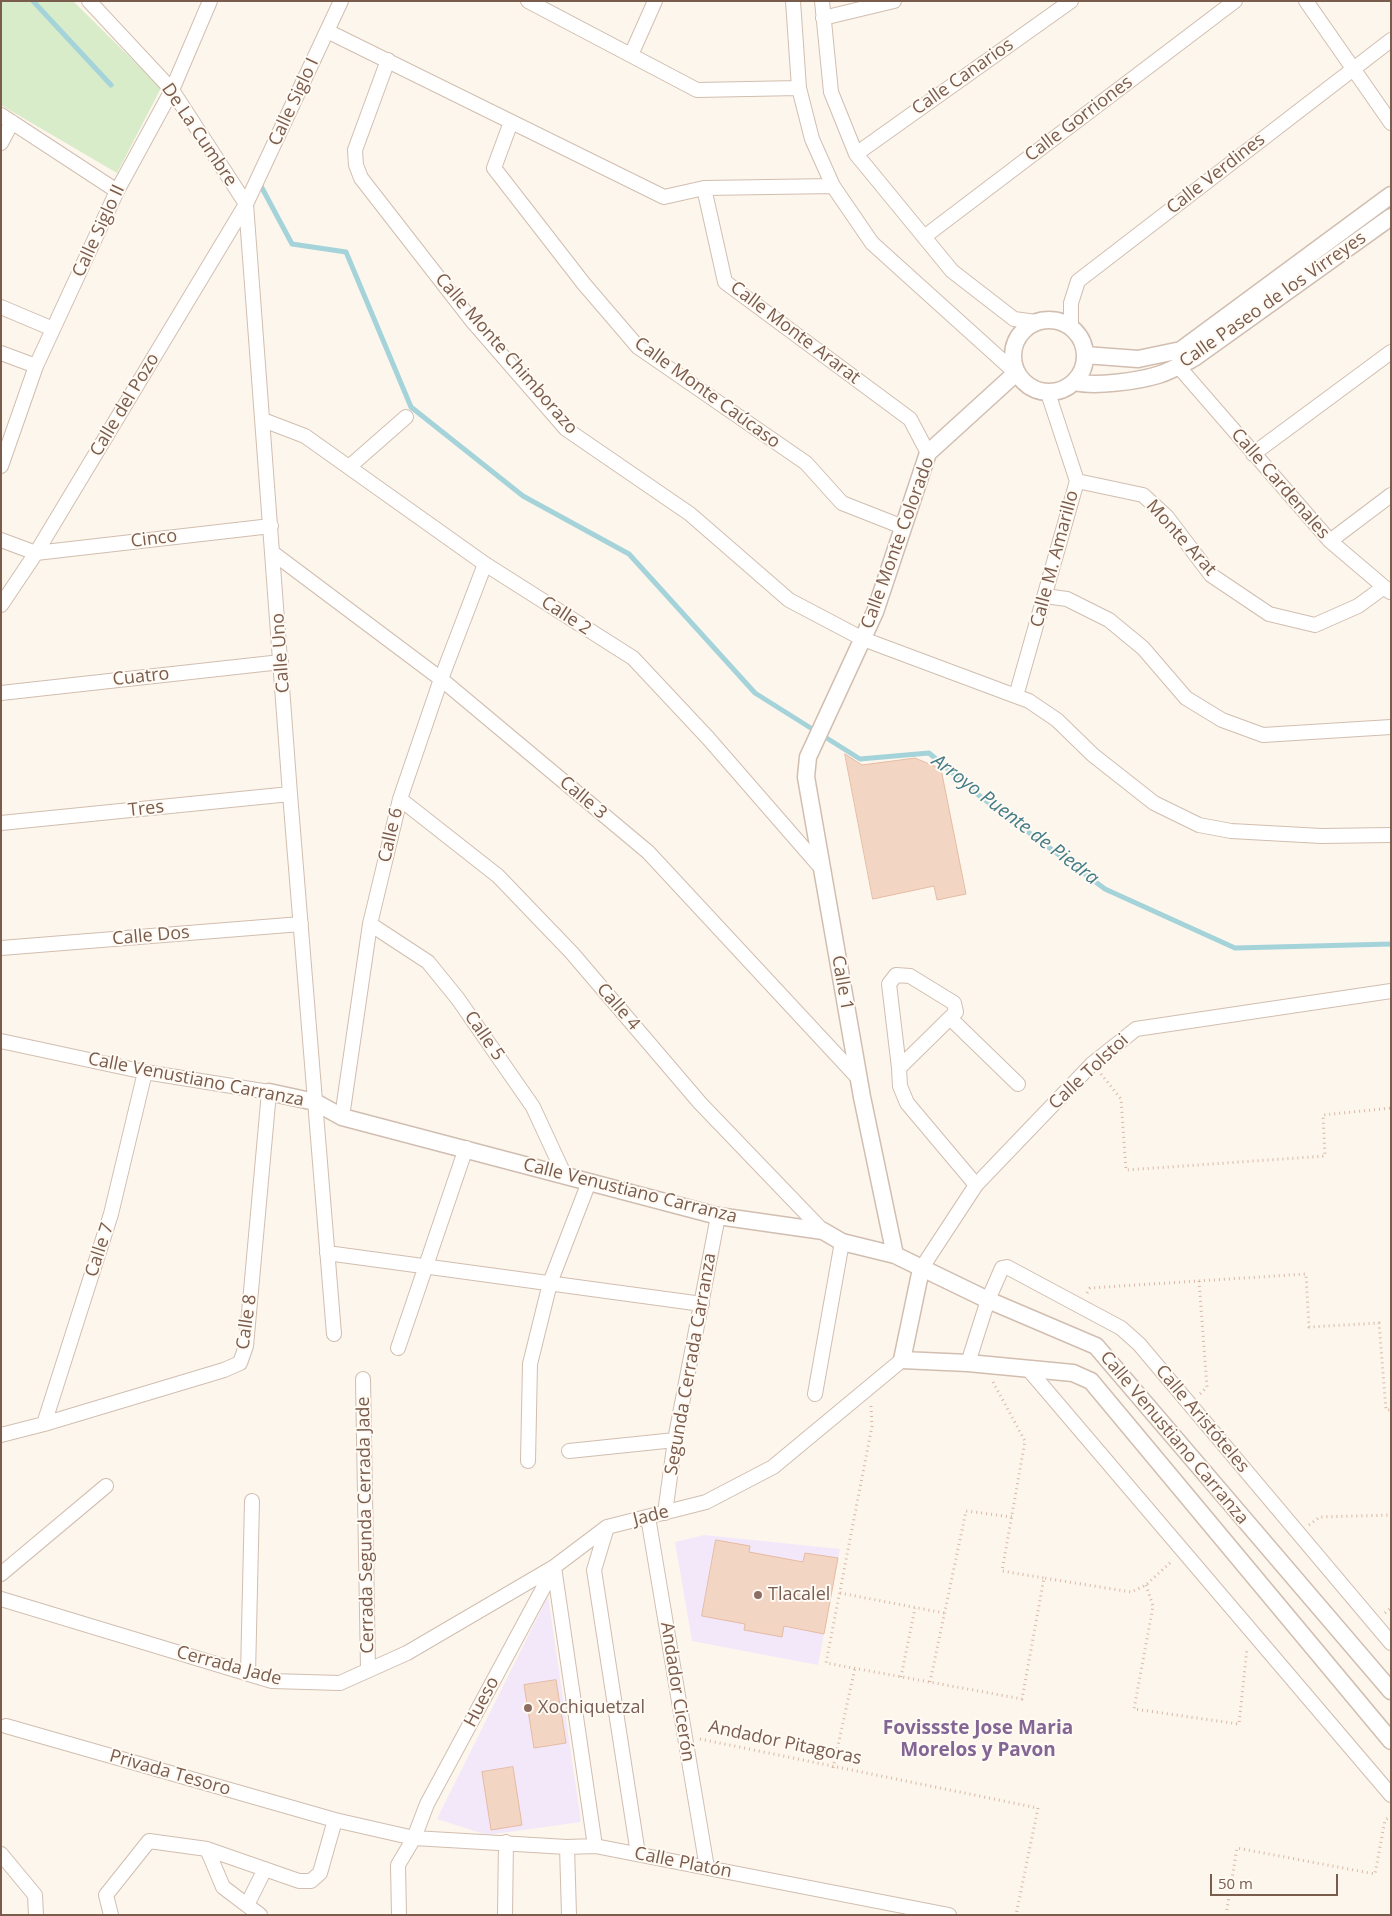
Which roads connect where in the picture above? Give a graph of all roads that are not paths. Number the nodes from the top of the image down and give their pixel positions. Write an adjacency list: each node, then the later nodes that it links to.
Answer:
1 (89, 1): 19 (street, De La Cumbre)
2 (210, 1): 19 (street, Calle Siglo II)
3 (341, 1): 13 (street, Calle Siglo I)
4 (655, 1): 15 (street)
5 (793, 1): 18 (street)
6 (822, 1): 12 (street)
7 (894, 1): 12 (street)
8 (1070, 1): 24 (street, Calle Canarios)
9 (1306, 1): 17 (street)
10 (535, 3): 15 (street)
11 (1226, 4): 31 (street, Calle Gorriones)
12 (823, 18): 24 (street)
13 (327, 31): 16 (street); 29 (street, Calle Siglo I)
14 (1391, 40): 17 (street, Calle Verdines)
15 (630, 55): 18 (street)
16 (388, 60): 21 (street); 62 (street, Calle Monte Chimborazo)
17 (1352, 68): 22 (street); 34 (street, Calle Verdines)
18 (799, 88): 25 (street)
19 (172, 90): 27 (street, Calle Siglo II); 29 (street, De La Cumbre)
20 (7, 119): 23 (street); 27 (street)
21 (511, 122): 26 (street); 53 (street, Calle Monte Caúcaso)
22 (1391, 124)
23 (1, 142)
24 (856, 154): 31 (street)
25 (833, 186): 26 (street); 41 (street)
26 (704, 188): 46 (street, Calle Monte Ararat)
27 (117, 191): 35 (street, Calle Siglo II)
28 (1391, 195): 38 (street, Calle Paseo de los Virreyes)
29 (246, 204): 45 (street, Calle Uno); 56 (street, Calle del Pozo)
30 (1391, 217): 40 (street, Calle Paseo de los Virreyes)
31 (924, 237): 33 (street)
32 (1, 307): 35 (street)
33 (1036, 322): 34 (street); 41 (street)
34 (1071, 326): 38 (street)
35 (53, 329): 39 (street, Calle Siglo II)
36 (1391, 352): 47 (street)
37 (1, 353): 39 (street)
38 (1085, 355): 42 (street)
39 (36, 366): 48 (street, Calle Siglo II)
40 (1178, 366): 42 (street, Calle Paseo de los Virreyes); 47 (street, Calle Cardenales)
41 (1016, 373): 43 (street); 46 (street, Calle Monte Colorado)
42 (1075, 382): 43 (street, Calle Paseo de los Virreyes)
43 (1048, 393): 50 (street, Calle M. Amarillo)
44 (406, 417): 49 (street)
45 (263, 420): 49 (street, Calle 2); 52 (street, Calle Uno)
46 (928, 453): 53 (street, Calle Monte Colorado)
47 (1253, 454): 55 (street, Calle Cardenales)
48 (1, 466)
49 (349, 467): 58 (street, Calle 2)
50 (1077, 481): 59 (street, Monte Arat); 60 (street, Calle M. Amarillo)
51 (1391, 495): 55 (street)
52 (271, 526): 56 (street, Cinco); 57 (street, Calle Uno)
53 (903, 527): 62 (street, Calle Monte Colorado)
54 (1, 540): 56 (street)
55 (1330, 541): 59 (street, Calle Cardenales)
56 (36, 553): 61 (street, Calle del Pozo)
57 (273, 553): 63 (street, Calle Uno); 64 (street, Calle 3)
58 (484, 564): 64 (street, Calle 6); 73 (street, Calle 2)
59 (1387, 589)
60 (1045, 596): 66 (street, Calle M. Amarillo); 68 (street)
61 (1, 605)
62 (863, 639): 66 (street, Calle Monte Chimborazo); 67 (street, Calle Monte Colorado)
63 (281, 662): 65 (street, Cuatro); 69 (street, Calle Uno)
64 (441, 679): 70 (street, Calle 6); 82 (street, Calle 3)
65 (1, 693)
66 (1016, 696): 72 (street, Calle Monte Chimborazo)
67 (827, 713): 73 (street, Calle 1)
68 (1391, 727)
69 (290, 794): 71 (street, Tres); 74 (street, Calle Uno)
70 (400, 799): 75 (street, Calle 6); 92 (street, Calle 4)
71 (1, 823)
72 (1391, 835)
73 (822, 869): 82 (street, Calle 1)
74 (301, 924): 76 (street, Calle Dos); 85 (street, Calle Uno)
75 (370, 924): 86 (street, Calle 6); 88 (street, Calle 5)
76 (1, 948)
77 (1391, 991): 90 (street, Calle Tolstoi)
78 (950, 1018): 80 (street); 80 (street); 83 (street)
79 (1, 1041): 81 (street, Calle Venustiano Carranza)
80 (899, 1068): 90 (street)
81 (145, 1072): 84 (street, Calle Venustiano Carranza); 108 (street, Calle 7)
82 (858, 1080): 95 (street, Calle 1)
83 (1018, 1084)
84 (269, 1092): 85 (street, Calle Venustiano Carranza); 108 (street, Calle 8)
85 (315, 1102): 86 (street, Calle Venustiano Carranza); 94 (street, Calle Uno)
86 (342, 1117): 87 (street, Calle Venustiano Carranza)
87 (466, 1148): 88 (street, Calle Venustiano Carranza); 96 (street)
88 (564, 1174): 89 (street, Calle Venustiano Carranza)
89 (589, 1182): 91 (street, Calle Venustiano Carranza); 98 (street)
90 (976, 1184): 97 (street, Calle Tolstoi)
91 (718, 1216): 92 (street, Calle Venustiano Carranza); 100 (street, Segunda Cerrada Carranza)
92 (823, 1231): 93 (street, Calle Venustiano Carranza)
93 (842, 1242): 95 (street, Calle Venustiano Carranza); 107 (street)
94 (327, 1253): 96 (street); 101 (street, Calle Uno)
95 (895, 1255): 97 (street, Calle Venustiano Carranza)
96 (426, 1266): 98 (street); 102 (street)
97 (920, 1269): 99 (street, Calle Venustiano Carranza); 103 (street)
98 (550, 1283): 100 (street); 112 (street)
99 (988, 1300): 104 (street); 121 (street, Calle Aristóteles); 124 (street, Calle Venustiano Carranza)
100 (702, 1304): 110 (street, Segunda Cerrada Carranza)
101 (334, 1334)
102 (398, 1348)
103 (902, 1360): 104 (street, Calle Venustiano Carranza); 115 (street, Jade)
104 (976, 1364): 105 (street, Calle Venustiano Carranza)
105 (1029, 1370): 126 (street, Calle Venustiano Carranza); 127 (street)
106 (363, 1380): 122 (street, Cerrada Segunda Cerrada Jade)
107 (815, 1394)
108 (44, 1424): 109 (street, Calle 8)
109 (1, 1435)
110 (675, 1440): 111 (street); 115 (street, Segunda Cerrada Carranza)
111 (569, 1451)
112 (528, 1461)
113 (106, 1486): 119 (street)
114 (252, 1501): 123 (street)
115 (665, 1512): 116 (street, Jade)
116 (648, 1517): 117 (street, Jade); 136 (street, Andador Cicerón)
117 (607, 1527): 118 (street, Jade); 135 (street)
118 (554, 1567): 122 (street, Cerrada Jade); 129 (street, Hueso); 131 (street)
119 (1, 1574)
120 (1, 1598): 123 (street, Cerrada Jade)
121 (1391, 1643)
122 (368, 1670): 123 (street, Cerrada Jade)
123 (248, 1674)
124 (1391, 1691)
125 (6, 1726): 128 (street, Privada Tesoro)
126 (1391, 1741)
127 (1391, 1795)
128 (335, 1820): 129 (street, Privada Tesoro); 137 (street)
129 (414, 1838): 130 (street, Calle Platón); 142 (street, Hueso)
130 (506, 1842): 132 (street, Calle Platón); 143 (street)
131 (595, 1846): 132 (street, Calle Platón); 135 (street, Calle Platón)
132 (568, 1847): 144 (street)
133 (207, 1849): 137 (street); 138 (street); 140 (street)
134 (1, 1854): 139 (street)
135 (638, 1854): 136 (street, Calle Platón)
136 (707, 1868): 145 (street, Calle Platón)
137 (265, 1869): 138 (street)
138 (247, 1905): 141 (street)
139 (36, 1915)
140 (111, 1915)
141 (260, 1915)
142 (399, 1915)
143 (505, 1915)
144 (569, 1915)
145 (949, 1915)

